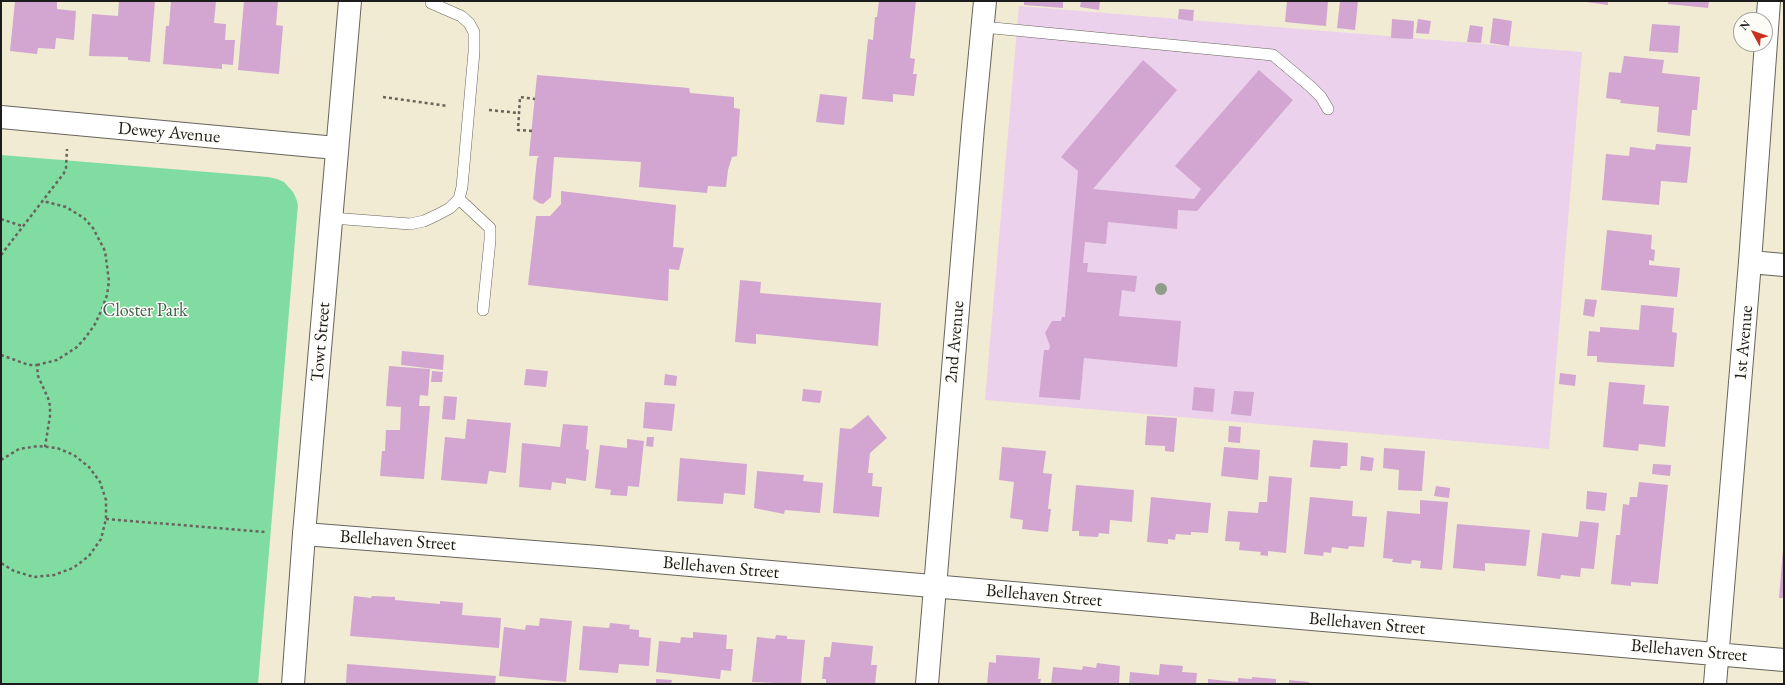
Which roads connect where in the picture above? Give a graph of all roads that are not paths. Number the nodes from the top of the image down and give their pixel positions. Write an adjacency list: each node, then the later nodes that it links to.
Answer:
1 (350, 1): 8 (street, Towt Street)
2 (985, 1): 5 (street, 2nd Avenue)
3 (1769, 1): 11 (street, 1st Avenue)
4 (431, 3): 9 (lane)
5 (983, 27): 6 (lane); 15 (street, 2nd Avenue)
6 (1328, 109)
7 (1, 117): 8 (street, Dewey Avenue)
8 (336, 148): 10 (street, Towt Street)
9 (459, 199): 10 (lane); 13 (lane)
10 (332, 218): 14 (street, Towt Street)
11 (1750, 262): 12 (street); 16 (street, 1st Avenue)
12 (1784, 265)
13 (482, 310)
14 (304, 534): 15 (street, Bellehaven Street); 18 (street, Towt Street)
15 (935, 587): 16 (street, Bellehaven Street); 19 (street, 2nd Avenue)
16 (1717, 654): 17 (street, Bellehaven Street); 20 (street, 1st Avenue)
17 (1784, 660)
18 (293, 684)
19 (927, 684)
20 (1715, 684)

